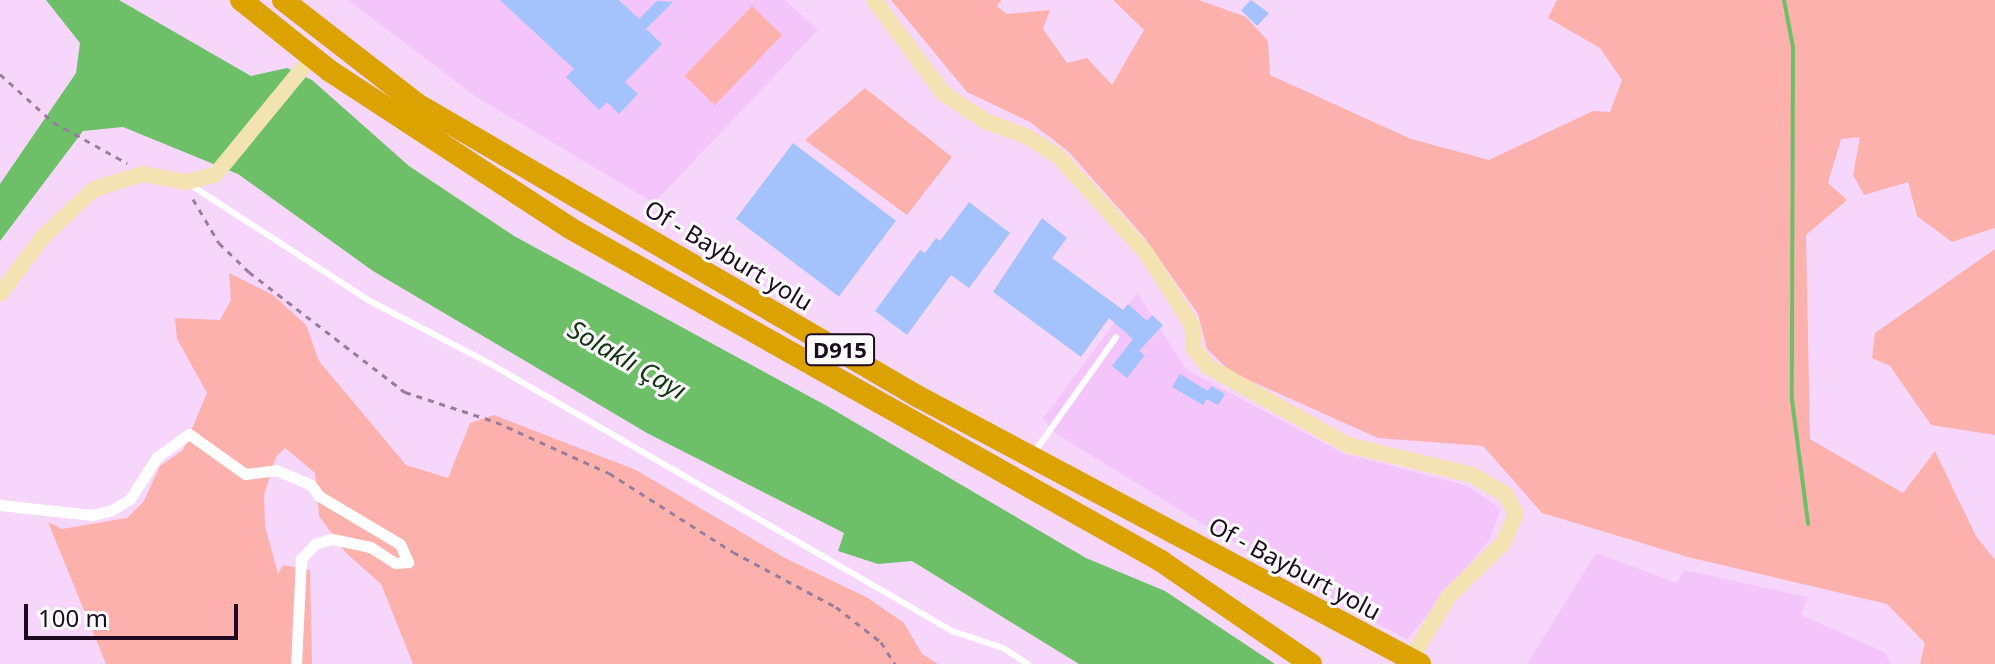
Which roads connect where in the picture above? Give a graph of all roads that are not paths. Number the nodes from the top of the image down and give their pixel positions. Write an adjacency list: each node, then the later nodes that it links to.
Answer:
1 (241, 0): 4 (highway, D915)
2 (283, 0): 8 (highway, Of - Bayburt yolu / D915)
3 (874, 0): 10 (street)
4 (308, 62): 5 (street); 13 (highway, D915)
5 (186, 182): 6 (street); 12 (lane)
6 (0, 294)
7 (1116, 337): 8 (lane)
8 (1031, 457): 10 (highway, Of - Bayburt yolu / D915)
9 (0, 505): 11 (street)
10 (1416, 662)
11 (296, 664)
12 (1028, 664)
13 (1311, 664)

